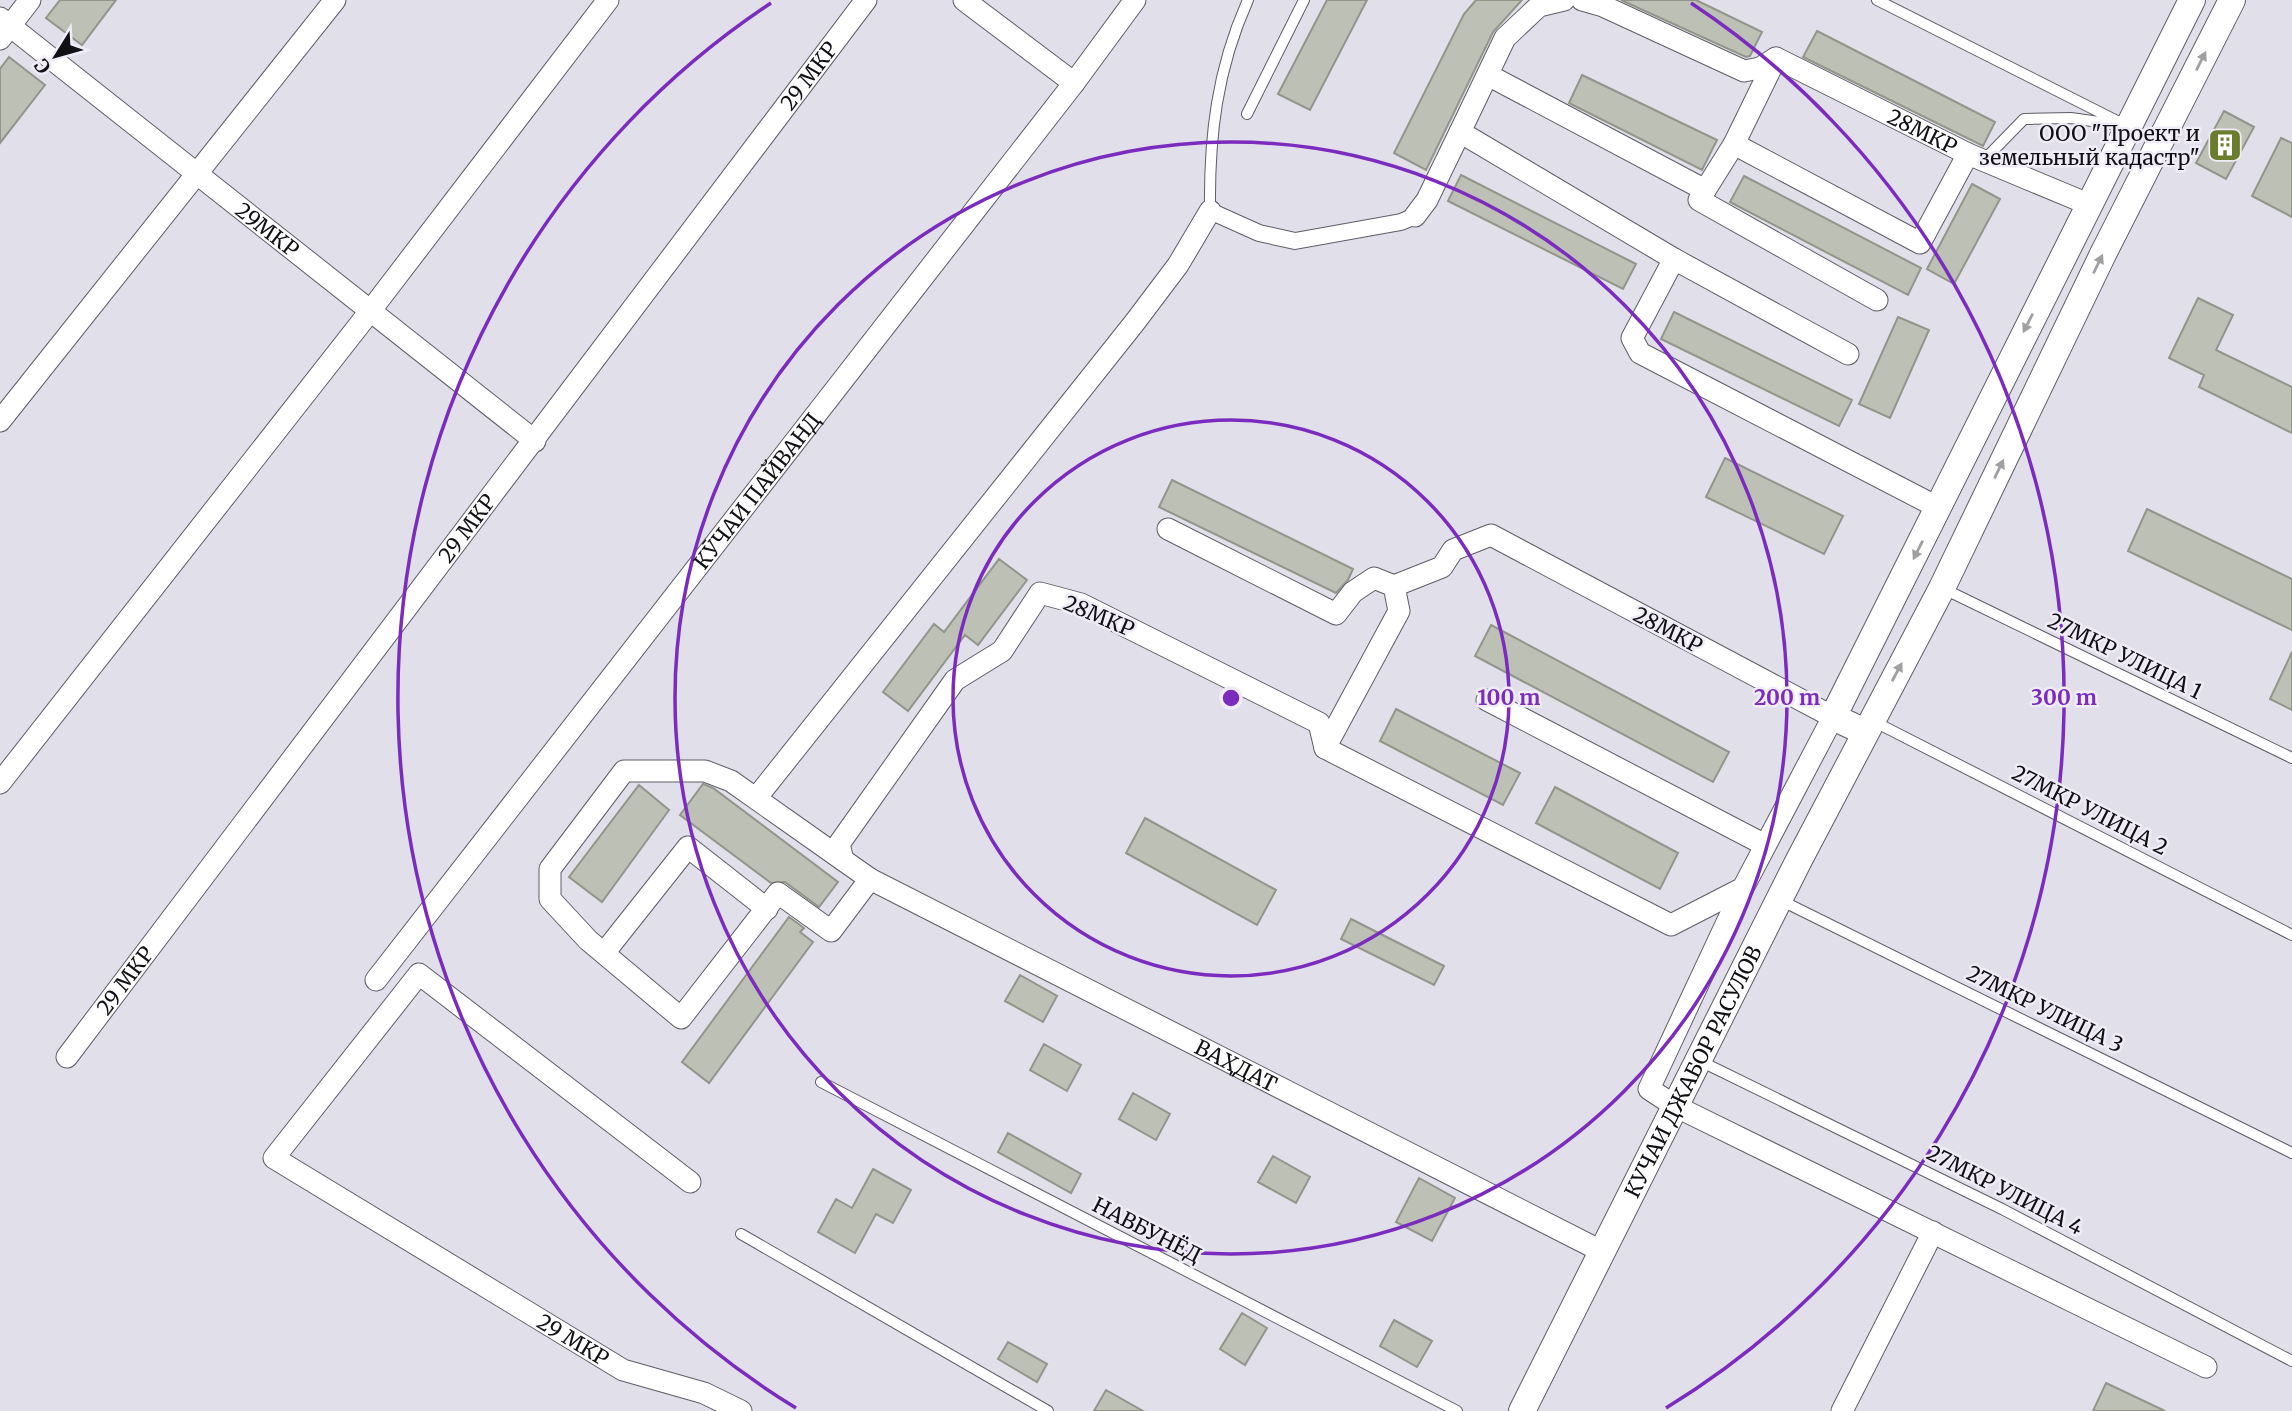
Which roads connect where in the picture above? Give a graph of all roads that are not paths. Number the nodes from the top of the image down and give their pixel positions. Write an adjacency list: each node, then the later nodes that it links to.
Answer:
1 (30, 0): 14 (street)
2 (335, 0): 25 (street)
3 (608, 0): 32 (street)
4 (866, 0): 35 (street, 29 МКР)
5 (964, 0): 17 (street)
6 (1135, 0): 17 (street, КӮЧАИ ПАЙВАНД)
7 (1248, 0): 28 (lane)
8 (1304, 0): 20 (lane)
9 (1564, 0): 16 (street)
10 (1582, 0): 15 (street)
11 (1877, 0): 21 (lane)
12 (2192, 0): 18 (street)
13 (2221, 4): 19 (street, КУЧАИ ДЖАБОР РАСУЛОВ, one-way to 13)
14 (3, 27): 25 (street, 29МКР)
15 (1776, 58): 23 (street); 24 (street, 28МКР)
16 (1488, 75): 22 (street); 26 (street)
17 (1074, 83): 55 (street, КӮЧАИ ПАЙВАНД)
18 (2144, 93): 19 (street); 21 (street)
19 (2175, 112): 39 (street, КУЧАИ ДЖАБОР РАСУЛОВ, one-way to 19)
20 (1247, 114)
21 (2127, 125): 24 (lane); 27 (street)
22 (1460, 132): 29 (street); 30 (street)
23 (1734, 144): 24 (street, 28МКР); 26 (street)
24 (1977, 157): 27 (street)
25 (196, 172): 32 (street, 29МКР); 34 (street)
26 (1705, 190): 31 (street)
27 (2088, 204): 36 (street, one-way to 36)
28 (1210, 211): 29 (street); 46 (street)
29 (1415, 216)
30 (1674, 259): 33 (street); 36 (street)
31 (1877, 300)
32 (371, 310): 35 (street, 29МКР); 45 (street)
33 (1848, 354)
34 (0, 421)
35 (535, 441): 56 (street, 29 МКР)
36 (1939, 508): 41 (street, one-way to 41)
37 (1168, 529): 38 (street, 28МКР)
38 (1395, 586): 41 (street, 28МКР); 43 (street)
39 (1942, 588): 42 (street, КУЧАИ ДЖАБОР РАСУЛОВ, one-way to 39); 44 (lane, 27МКР УЛИЦА 1)
40 (1487, 700): 47 (street)
41 (1833, 717): 42 (street); 47 (street)
42 (1868, 726): 51 (street, КУЧАИ ДЖАБОР РАСУЛОВ); 53 (lane, 27МКР УЛИЦА 2)
43 (1325, 747): 48 (street, 28МКР); 50 (street)
44 (2292, 758)
45 (0, 783)
46 (757, 797): 48 (street); 54 (street)
47 (1765, 845): 50 (street)
48 (843, 860): 49 (street)
49 (870, 879): 52 (street); 64 (street, ВАҲДАТ)
50 (1744, 888): 59 (street)
51 (1780, 900): 57 (street, КУЧАИ ДЖАБОР РАСУЛОВ); 60 (lane, 27МКР УЛИЦА 3)
52 (767, 909): 54 (street); 54 (street)
53 (2292, 935)
54 (604, 953)
55 (376, 980)
56 (67, 1057)
57 (1698, 1059): 59 (street, КУЧАИ ДЖАБОР РАСУЛОВ); 65 (lane, 27МКР УЛИЦА 4)
58 (821, 1082): 69 (lane, НАВБУНЁД)
59 (1675, 1106): 62 (street); 64 (street, КУЧАИ ДЖАБОР РАСУЛОВ)
60 (2292, 1153)
61 (690, 1182): 67 (street, 29 МКР)
62 (1933, 1232): 66 (street); 71 (street)
63 (741, 1234): 68 (lane)
64 (1603, 1252): 70 (street, КУЧАИ ДЖАБОР РАСУЛОВ)
65 (2292, 1361)
66 (2206, 1367)
67 (741, 1411)
68 (1048, 1411)
69 (1457, 1411)
70 (1522, 1411)
71 (1842, 1411)

